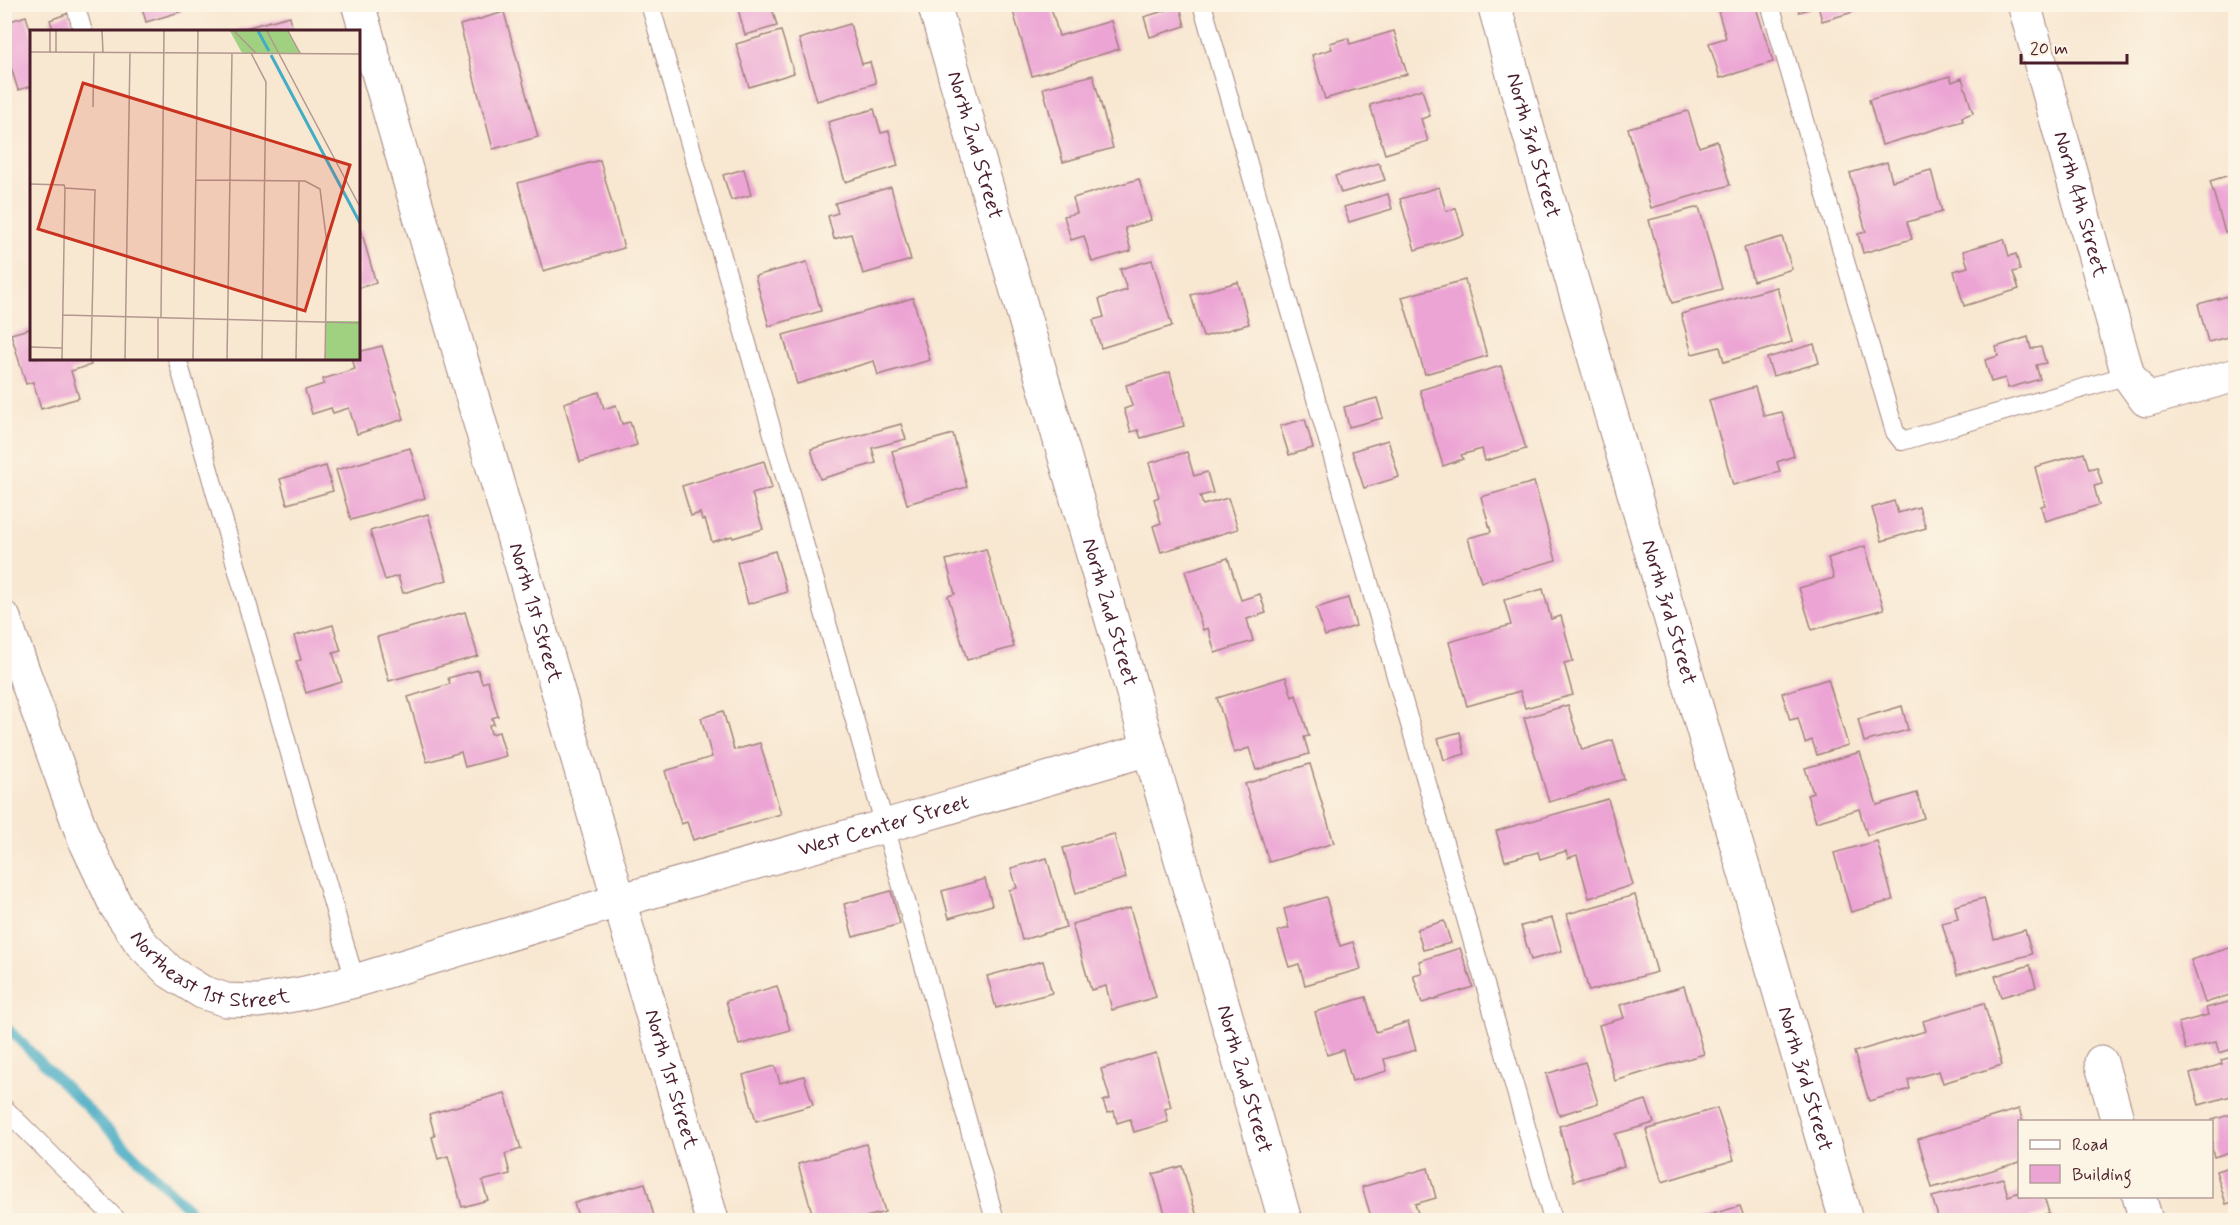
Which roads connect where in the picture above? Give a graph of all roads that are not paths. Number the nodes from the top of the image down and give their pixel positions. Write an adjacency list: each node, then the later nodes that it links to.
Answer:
1 (75, 4): 9 (lane)
2 (358, 4): 16 (street, North 1st Street)
3 (650, 4): 15 (lane)
4 (934, 4): 14 (street, North 2nd Street)
5 (1202, 4): 26 (lane)
6 (1494, 4): 27 (street, North 3rd Street)
7 (1770, 4): 12 (lane)
8 (2024, 4): 12 (street, North 4th Street)
9 (82, 30)
10 (178, 360): 17 (lane)
11 (2235, 375): 12 (street)
12 (2137, 388)
13 (4, 618): 17 (street, Northeast 1st Street)
14 (1149, 749): 15 (street, West Center Street); 25 (street, North 2nd Street)
15 (885, 826): 16 (street, West Center Street); 24 (lane)
16 (618, 901): 17 (street, Northeast 1st Street); 23 (street, North 1st Street)
17 (355, 981)
18 (2101, 1062): 20 (street)
19 (4, 1108): 22 (lane)
20 (2117, 1120)
21 (2139, 1198): 28 (street)
22 (117, 1221)
23 (712, 1221)
24 (995, 1221)
25 (1285, 1221)
26 (1553, 1221)
27 (1846, 1221)
28 (2146, 1221)

